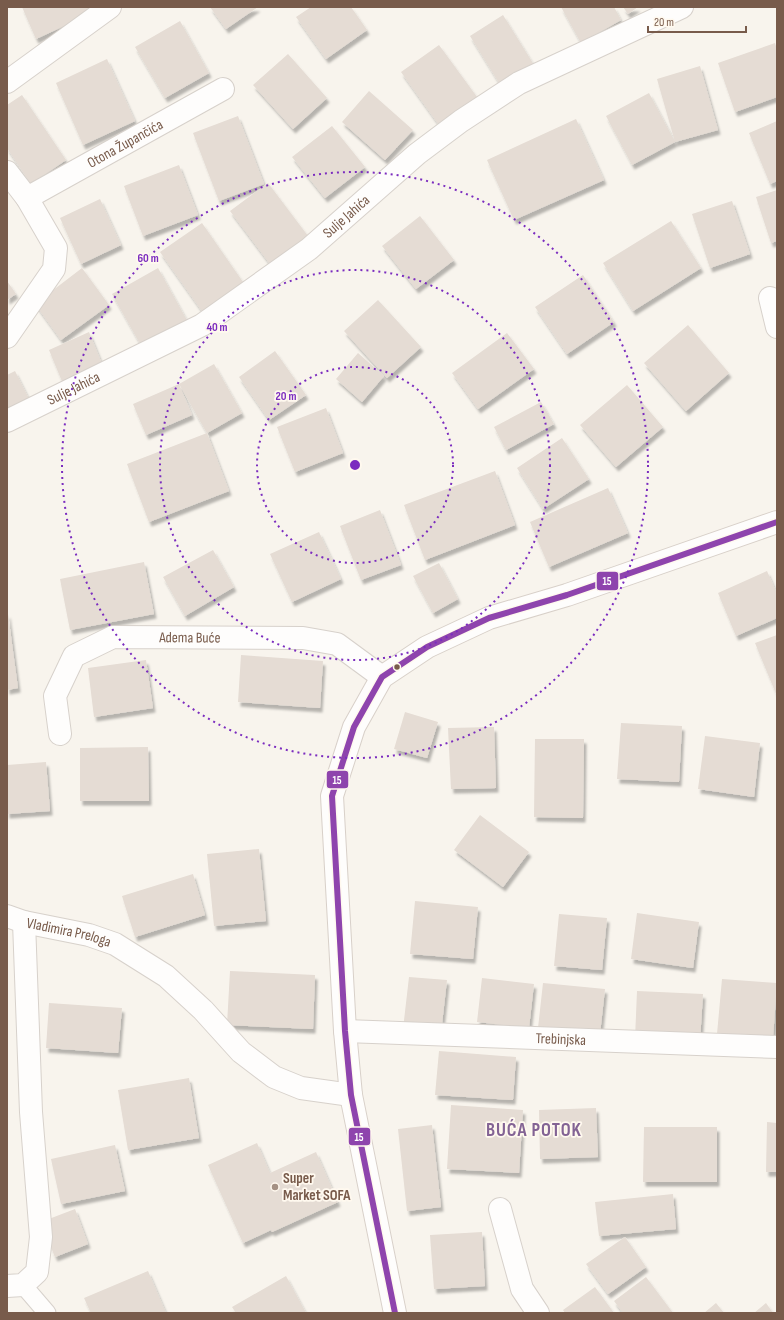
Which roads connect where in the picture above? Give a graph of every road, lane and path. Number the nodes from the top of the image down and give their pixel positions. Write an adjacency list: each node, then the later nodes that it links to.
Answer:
1 (110, 7): 3 (street)
2 (682, 7): 10 (street, Sulje Jahića)
3 (7, 82)
4 (223, 89): 6 (street, Otona Župančića)
5 (7, 172): 6 (street)
6 (27, 198): 9 (street)
7 (770, 298): 8 (street)
8 (777, 327)
9 (7, 337)
10 (7, 421)
11 (777, 522): 12 (street)
12 (382, 677): 13 (street, Adema Buće); 15 (street)
13 (60, 734)
14 (15, 919): 17 (street, Vladimira Preloga); 19 (street, Vladimira Preloga)
15 (345, 1031): 16 (street, Trebinjska); 17 (street)
16 (777, 1047)
17 (351, 1095): 21 (street)
18 (500, 1209): 22 (street)
19 (15, 1286): 20 (lane)
20 (47, 1313)
21 (395, 1313)
22 (538, 1313)

